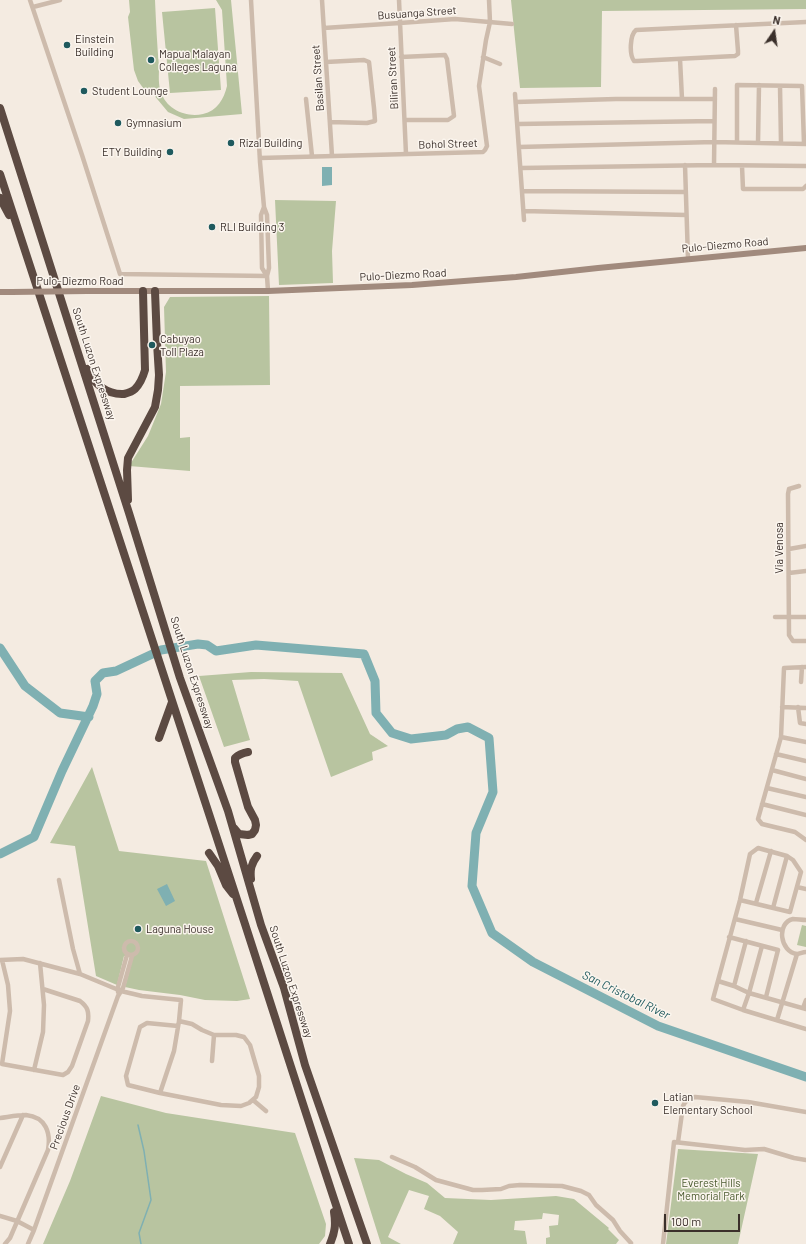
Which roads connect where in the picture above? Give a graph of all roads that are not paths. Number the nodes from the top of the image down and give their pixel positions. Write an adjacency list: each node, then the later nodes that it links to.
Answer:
1 (30, 0): 7 (street)
2 (60, 0): 7 (street)
3 (251, 0): 41 (street)
4 (322, 0): 13 (street, Basilan Street)
5 (399, 0): 10 (street, Biliran Street)
6 (488, 0): 8 (street, Bohol Street)
7 (33, 7): 58 (street)
8 (490, 22): 10 (street, Busuanga Street); 11 (street, Busuanga Street); 15 (street, Bohol Street)
9 (806, 22): 12 (street)
10 (400, 23): 13 (street, Busuanga Street); 14 (street, Biliran Street)
11 (512, 24)
12 (736, 25): 16 (street); 16 (street)
13 (324, 28): 17 (street, Basilan Street)
14 (401, 57): 28 (street, Biliran Street); 28 (street)
15 (483, 57): 18 (street); 38 (street, Bohol Street)
16 (680, 59): 24 (street)
17 (326, 62): 30 (street, Basilan Street); 30 (street)
18 (500, 64)
19 (759, 85): 20 (street); 33 (street); 34 (street)
20 (780, 86): 35 (street); 36 (street)
21 (715, 88): 25 (street)
22 (516, 94): 26 (street)
23 (306, 99): 39 (street)
24 (682, 99): 25 (street); 26 (street)
25 (715, 99): 29 (street)
26 (516, 102): 31 (street)
27 (0, 108): 63 (highway, South Luzon Expressway)
28 (405, 120): 38 (street, Biliran Street)
29 (714, 121): 31 (street); 32 (street)
30 (330, 122): 40 (street, Basilan Street)
31 (518, 124): 37 (street)
32 (714, 142): 33 (street); 37 (street); 43 (street)
33 (737, 142): 34 (street)
34 (758, 142): 35 (street)
35 (781, 143): 36 (street)
36 (805, 144)
37 (519, 147): 46 (street)
38 (406, 154): 40 (street, Bohol Street)
39 (312, 156): 40 (street, Bohol Street); 41 (street, Bohol Street)
40 (332, 156)
41 (260, 158): 58 (street)
42 (685, 165): 43 (street); 46 (street); 50 (street)
43 (714, 165): 44 (street)
44 (742, 166): 45 (street); 48 (street)
45 (806, 166)
46 (521, 168): 49 (street)
47 (0, 174): 55 (highway)
48 (806, 186)
49 (522, 191): 50 (street); 52 (street)
50 (685, 192): 53 (street)
51 (0, 198): 55 (highway)
52 (524, 211): 53 (street); 54 (street)
53 (686, 215): 57 (street)
54 (524, 220)
55 (21, 237): 76 (highway)
56 (806, 248): 57 (main road, Pulo-Diezmo Road)
57 (688, 259): 61 (main road, Pulo-Diezmo Road)
58 (267, 276): 61 (street)
59 (143, 291): 60 (main road, Pulo-Diezmo Road); 62 (main road, Pulo-Diezmo Road, bridge); 63 (highway)
60 (155, 291): 61 (main road, Pulo-Diezmo Road); 65 (highway)
61 (268, 291)
62 (0, 292)
63 (76, 346): 65 (highway, South Luzon Expressway)
64 (799, 486): 67 (street, Via Venosa)
65 (129, 513): 92 (highway, South Luzon Expressway)
66 (806, 546): 67 (street)
67 (789, 548): 69 (street, Via Venosa)
68 (806, 571): 69 (street)
69 (789, 573): 71 (street, Via Venosa)
70 (775, 617): 71 (street)
71 (788, 617): 72 (street); 73 (street, Via Venosa)
72 (806, 617)
73 (806, 642)
74 (804, 667): 75 (street); 77 (street)
75 (801, 682)
76 (172, 702): 82 (highway); 105 (highway)
77 (782, 707): 78 (street); 81 (street)
78 (798, 707): 79 (street); 80 (street)
79 (806, 708)
80 (806, 724)
81 (781, 736): 83 (street); 85 (street)
82 (159, 738)
83 (806, 742)
84 (248, 752): 92 (highway)
85 (776, 754): 86 (street); 87 (street)
86 (806, 762)
87 (772, 770): 88 (street); 89 (street)
88 (806, 778)
89 (767, 788): 90 (street); 91 (street)
90 (806, 797)
91 (762, 804): 93 (street); 94 (street)
92 (228, 811): 103 (highway, South Luzon Expressway)
93 (806, 815)
94 (806, 840)
95 (771, 851): 98 (street); 102 (street); 104 (street)
96 (209, 854): 105 (highway)
97 (258, 856): 103 (highway)
98 (787, 856): 100 (street); 106 (street)
99 (59, 880): 118 (street)
100 (798, 887): 101 (street); 106 (street)
101 (806, 889)
102 (740, 900): 104 (street); 107 (street)
103 (255, 902): 154 (highway, South Luzon Expressway)
104 (756, 903): 106 (street)
105 (239, 904): 146 (highway)
106 (773, 908)
107 (735, 919): 109 (street); 110 (street)
108 (806, 920): 109 (street)
109 (782, 930): 114 (street)
110 (729, 937): 111 (street); 119 (street)
111 (746, 941): 112 (street); 120 (street)
112 (762, 946): 123 (street); 124 (street)
113 (806, 952): 114 (street)
114 (797, 954): 126 (street)
115 (130, 955): 122 (street, Precious Drive)
116 (1, 960): 117 (street); 134 (street)
117 (40, 963): 118 (street); 121 (street)
118 (80, 974): 122 (street)
119 (718, 981): 120 (street); 128 (street)
120 (734, 986): 123 (street)
121 (43, 988): 135 (street); 135 (street)
122 (119, 990): 130 (street); 149 (street, Precious Drive)
123 (749, 993): 124 (street); 128 (street)
124 (766, 996): 126 (street)
125 (806, 1000): 127 (street)
126 (783, 1002): 127 (street); 129 (street)
127 (805, 1009)
128 (743, 1010): 129 (street)
129 (777, 1020): 131 (street)
130 (178, 1024): 132 (street); 136 (street); 136 (street)
131 (806, 1029)
132 (214, 1035): 133 (street); 137 (street)
133 (212, 1061)
134 (1, 1064): 135 (street)
135 (34, 1070)
136 (160, 1093): 137 (street)
137 (253, 1100): 138 (street)
138 (266, 1111)
139 (806, 1112): 142 (street)
140 (23, 1115): 141 (street); 145 (street); 148 (street)
141 (0, 1118)
142 (678, 1142): 144 (street); 156 (street)
143 (392, 1157): 155 (street)
144 (806, 1160)
145 (0, 1167)
146 (325, 1172): 152 (highway); 153 (highway)
147 (0, 1216): 148 (street)
148 (17, 1221): 149 (street); 150 (street)
149 (34, 1230): 151 (street, Precious Drive)
150 (5, 1244)
151 (28, 1244)
152 (330, 1244)
153 (349, 1244)
154 (367, 1244)
155 (631, 1244)
156 (663, 1244)

